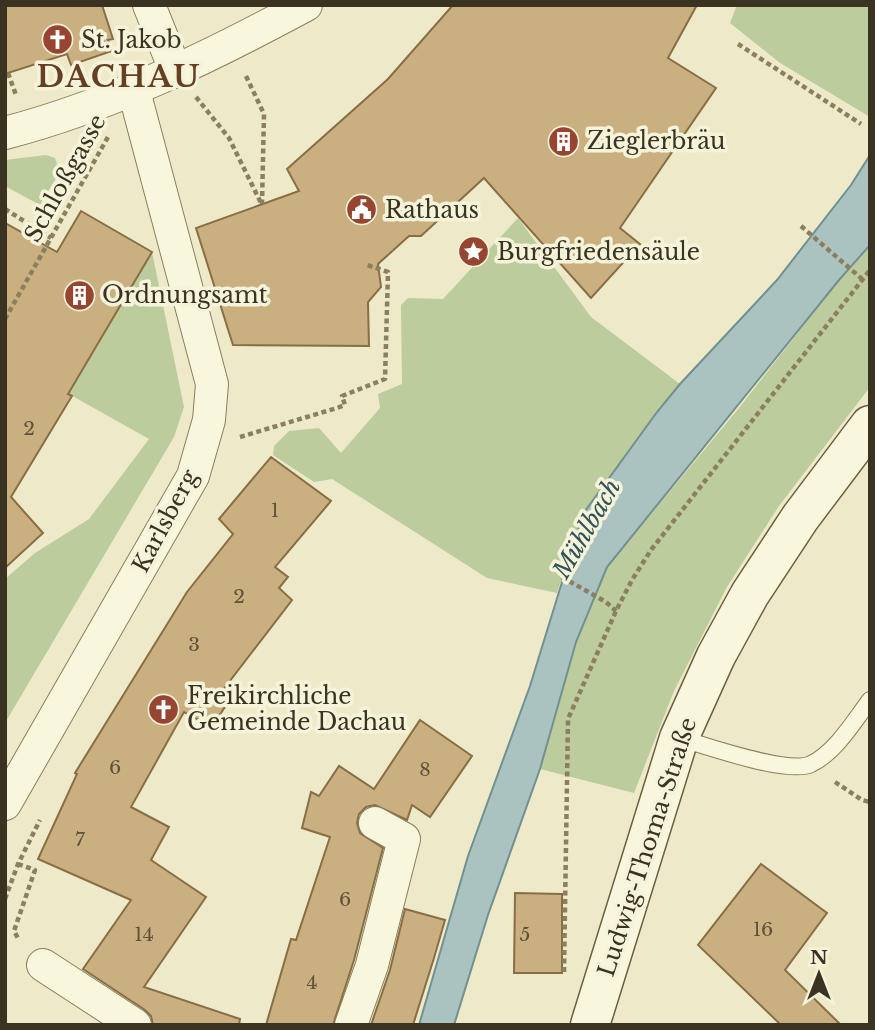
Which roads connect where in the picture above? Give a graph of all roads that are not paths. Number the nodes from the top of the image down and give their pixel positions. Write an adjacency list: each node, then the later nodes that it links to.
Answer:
1 (149, 5): 3 (street)
2 (306, 5): 3 (street)
3 (176, 72): 4 (street)
4 (134, 91): 5 (street); 9 (street, Karlsberg)
5 (5, 133)
6 (870, 425): 8 (main road, Ludwig-Thoma-Straße)
7 (870, 700): 8 (lane)
8 (679, 738): 14 (main road, Ludwig-Thoma-Straße)
9 (5, 804)
10 (375, 823): 13 (street)
11 (43, 965): 12 (street)
12 (135, 1025)
13 (351, 1025)
14 (590, 1025)

